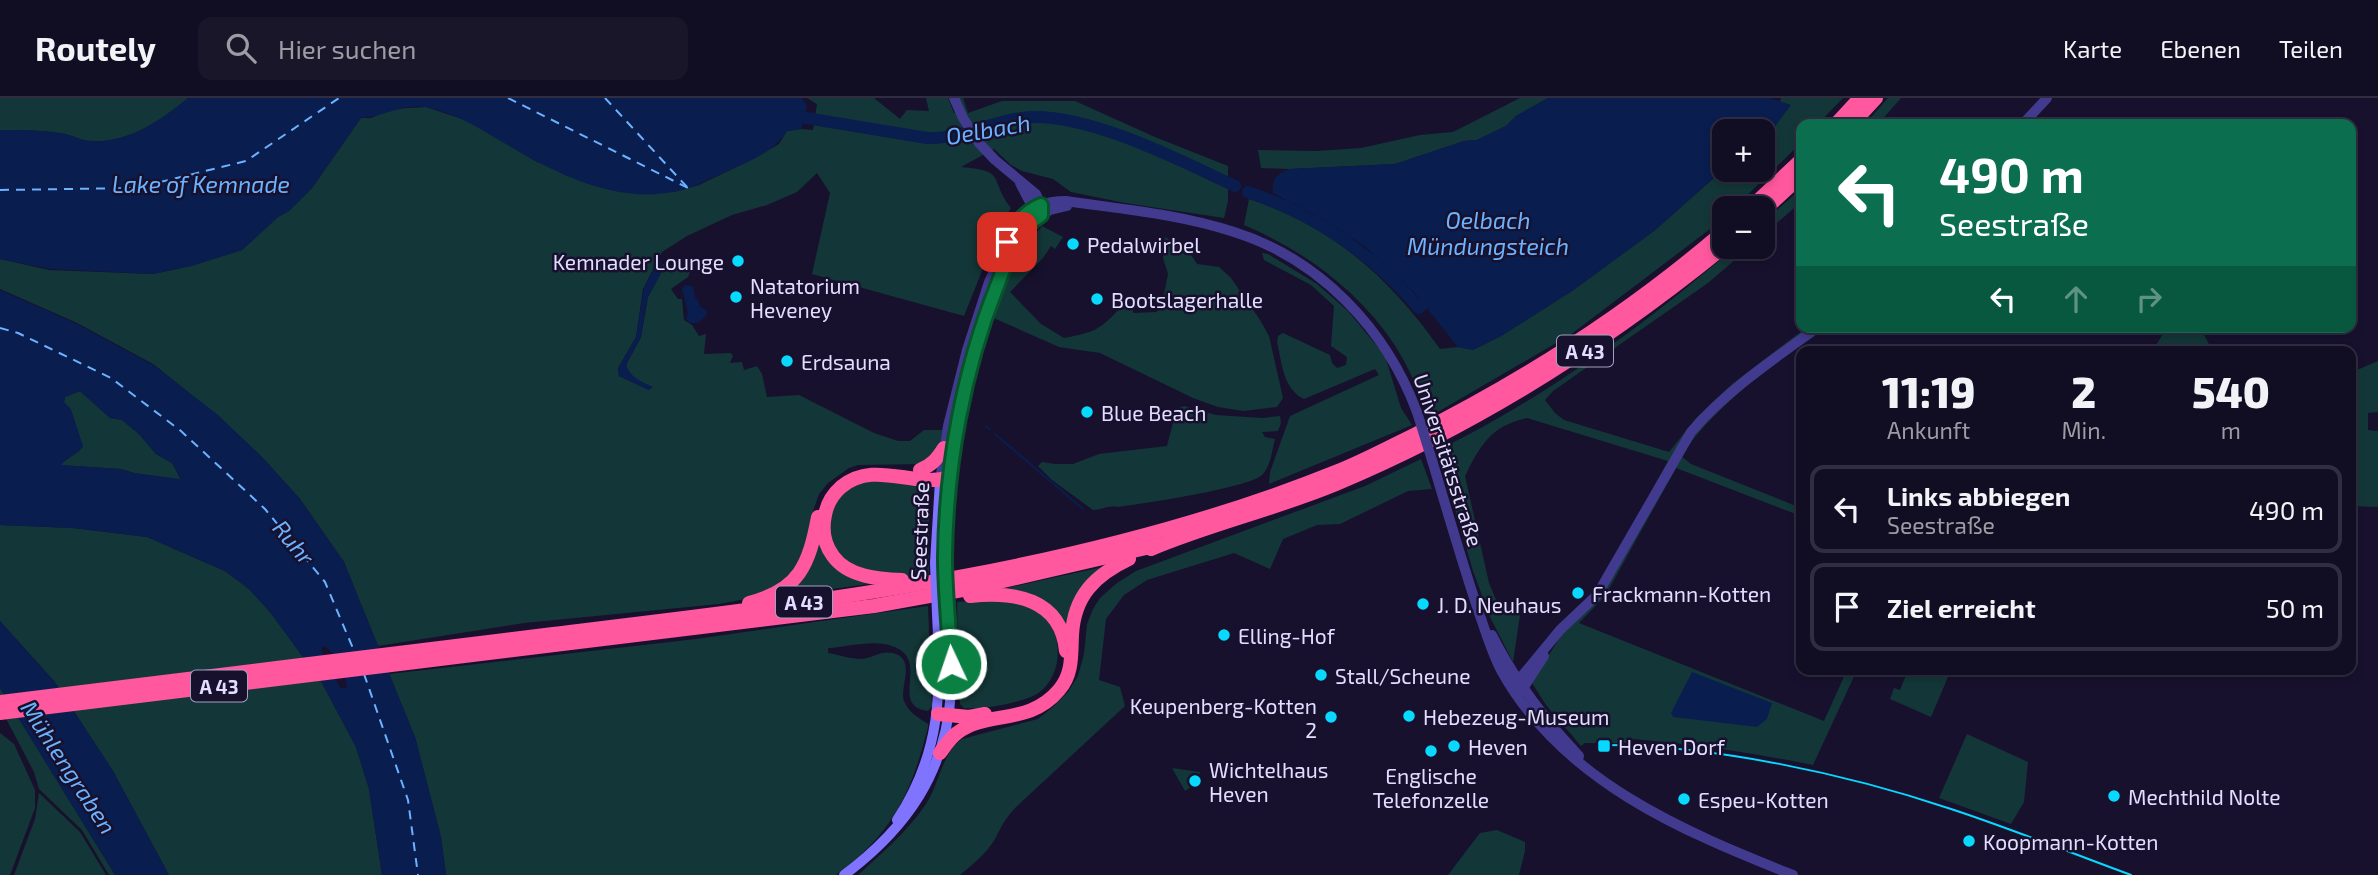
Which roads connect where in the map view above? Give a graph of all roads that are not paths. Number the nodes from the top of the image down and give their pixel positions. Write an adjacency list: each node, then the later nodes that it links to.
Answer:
1 (954, 98): 12 (street)
2 (1860, 98): 5 (highway)
3 (1876, 98): 6 (highway)
4 (2047, 98): 7 (street)
5 (1841, 119)
6 (1857, 119)
7 (2028, 119)
8 (1796, 165): 10 (highway)
9 (1796, 181): 11 (highway)
10 (1763, 196)
11 (1775, 200)
12 (1038, 209): 16 (street, Seestraße); 18 (street, Seestraße); 24 (street, Universitätsstraße, bridge)
13 (1712, 241): 20 (highway, A 43)
14 (1712, 256): 19 (highway, A 43)
15 (1810, 333): 24 (street)
16 (944, 448): 17 (highway); 18 (street, Seestraße)
17 (920, 470): 18 (highway); 22 (highway)
18 (943, 477): 20 (highway); 27 (main road, Seestraße, bridge)
19 (1159, 545): 21 (highway, A 43); 28 (highway)
20 (989, 572): 22 (highway, A 43)
21 (874, 606): 23 (highway, A 43); 27 (highway)
22 (682, 618): 23 (highway, A 43)
23 (435, 654): 25 (highway, A 43); 26 (highway, A 43)
24 (1518, 687): 32 (street, Universitätsstraße)
25 (0, 702)
26 (0, 713)
27 (943, 719): 28 (highway); 29 (main road, Seestraße); 30 (main road, Seestraße)
28 (973, 725): 29 (highway)
29 (940, 753): 30 (main road, Seestraße)
30 (860, 863): 31 (main road, Seestraße)
31 (844, 875)
32 (1793, 875)

